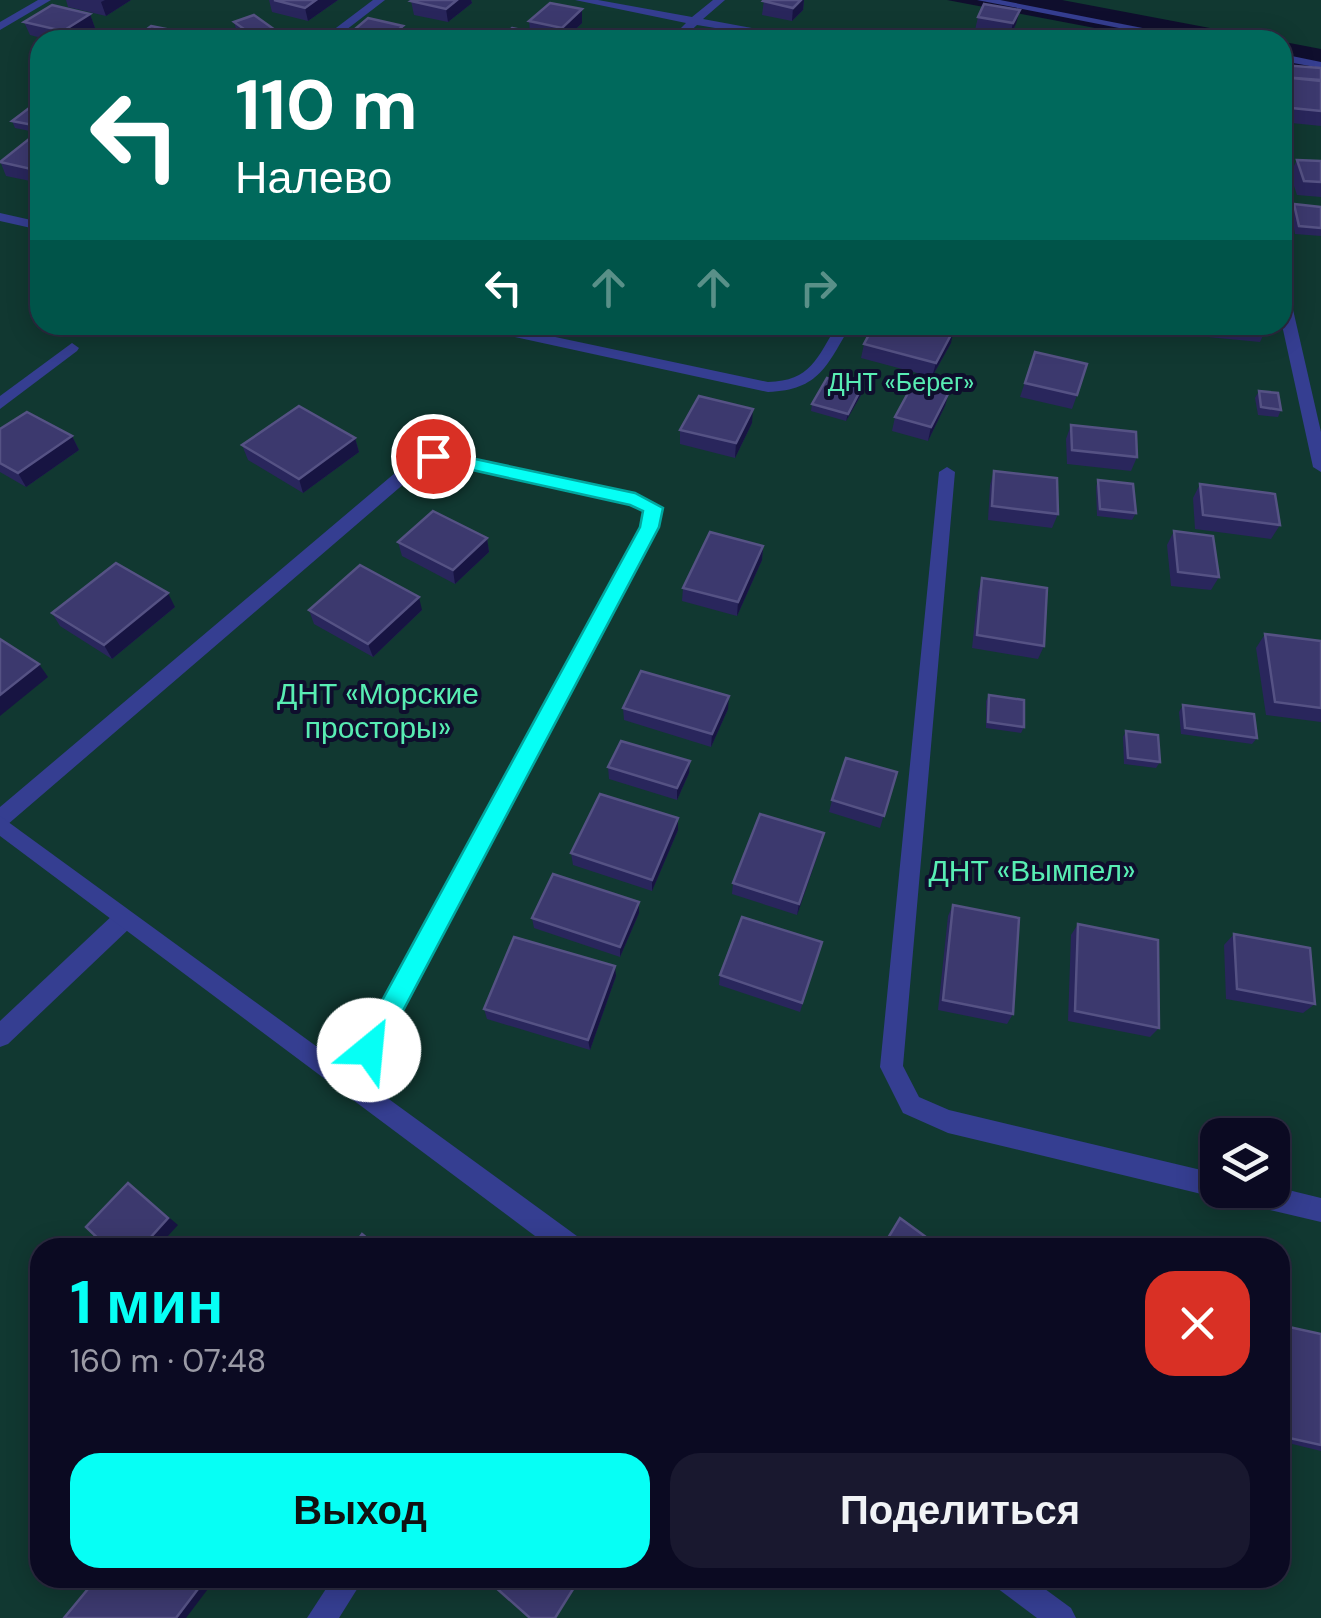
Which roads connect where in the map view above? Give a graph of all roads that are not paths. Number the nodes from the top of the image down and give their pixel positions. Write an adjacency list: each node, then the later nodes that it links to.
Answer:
1 (46, 0): 7 (street)
2 (380, 0): 8 (street)
3 (580, 0): 6 (street)
4 (720, 0): 6 (street)
5 (982, 0): 11 (street)
6 (694, 20): 9 (street); 10 (street)
7 (0, 27)
8 (340, 30)
9 (684, 30)
10 (752, 30)
11 (1144, 30)
12 (1292, 59): 13 (street)
13 (1321, 65)
14 (0, 217): 15 (street)
15 (30, 224)
16 (525, 335): 17 (street)
17 (838, 335)
18 (1292, 335): 21 (street)
19 (72, 348): 20 (street)
20 (0, 404)
21 (1321, 466)
22 (947, 472): 27 (street)
23 (0, 822): 24 (street); 26 (street)
24 (123, 920): 25 (street); 26 (street)
25 (0, 1036)
26 (350, 1084): 30 (street)
27 (1200, 1182)
28 (1290, 1203): 29 (street)
29 (1321, 1210)
30 (558, 1238)
31 (343, 1588): 33 (street)
32 (1020, 1588): 34 (street)
33 (322, 1618)
34 (1060, 1618)

